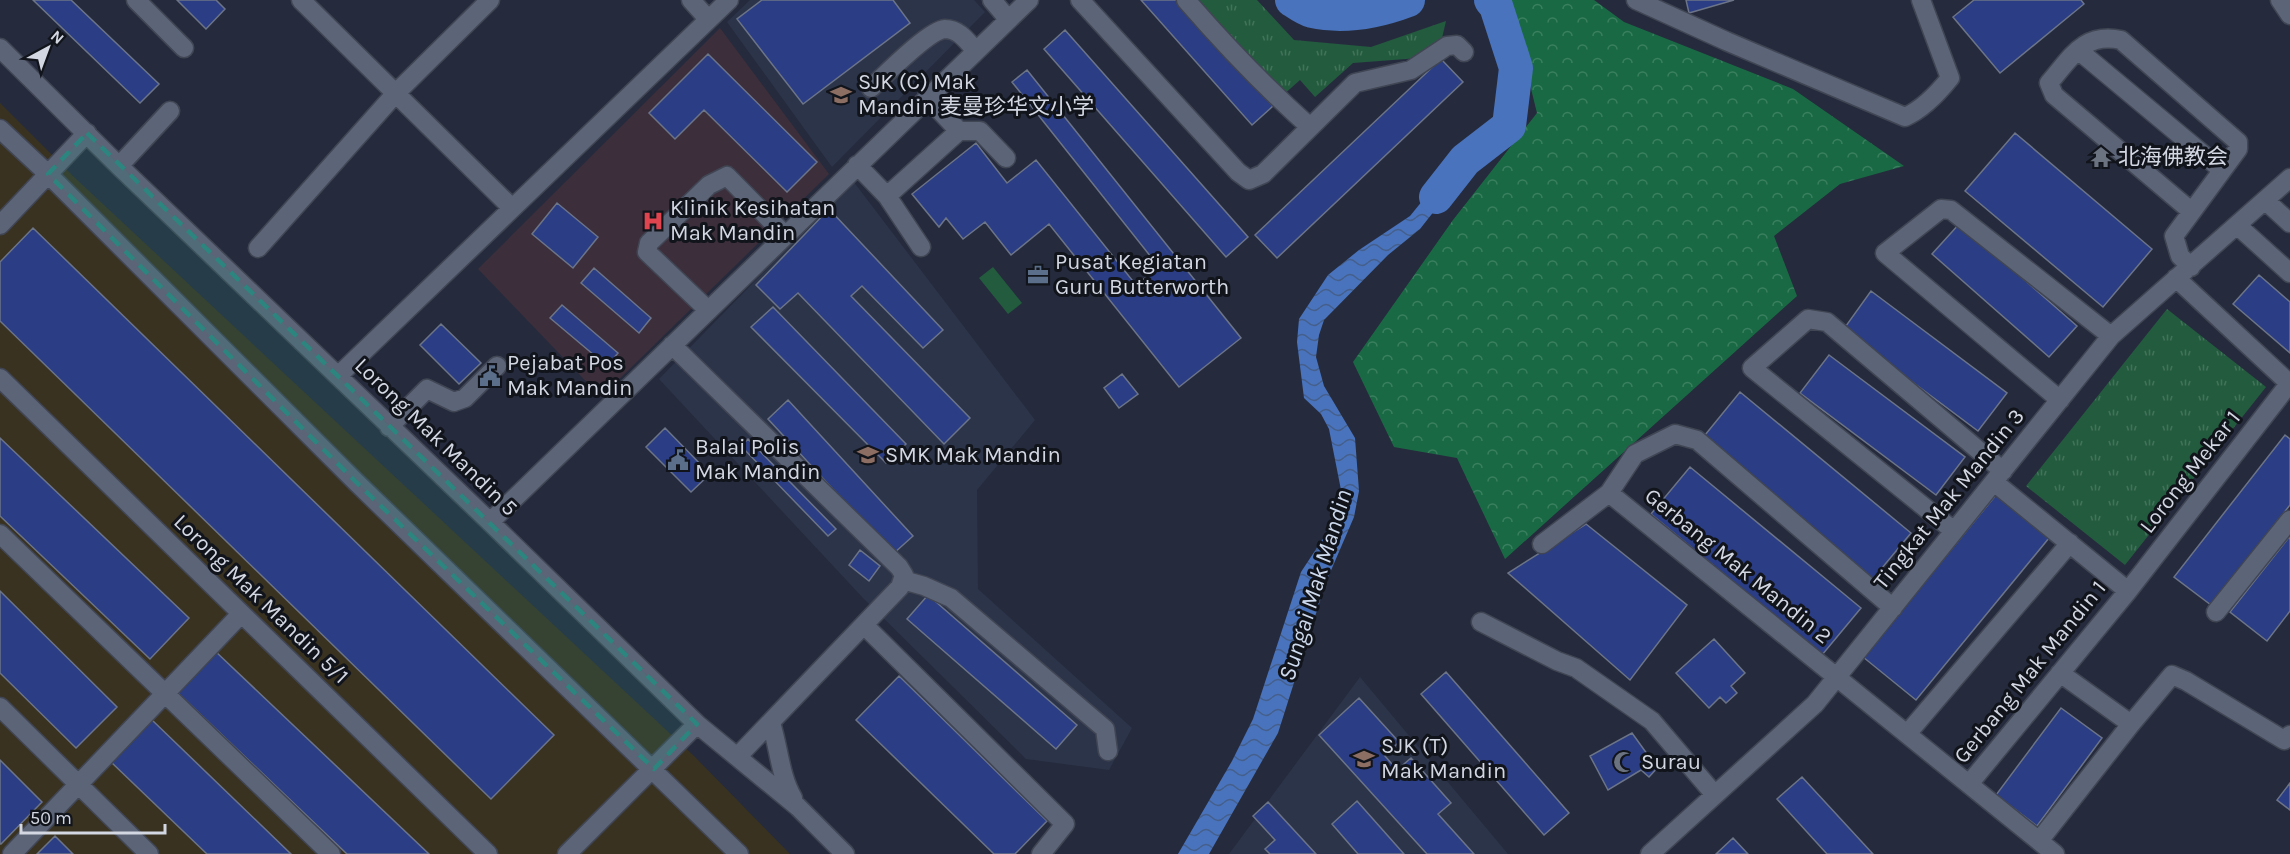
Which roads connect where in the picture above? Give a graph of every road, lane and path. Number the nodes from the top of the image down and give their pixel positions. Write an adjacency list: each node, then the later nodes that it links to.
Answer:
1 (136, 0): 17 (street)
2 (301, 0): 22 (street)
3 (490, 0): 22 (street)
4 (691, 0): 14 (street)
5 (729, 0): 14 (street)
6 (992, 0): 15 (street)
7 (1029, 0): 15 (street)
8 (1080, 0): 25 (street)
9 (1186, 0): 25 (street)
10 (1636, 0): 11 (street)
11 (1921, 0)
12 (2280, 0): 13 (street)
13 (2290, 15)
14 (708, 19): 37 (street)
15 (1008, 19): 18 (street)
16 (0, 48): 28 (street, Lorong Mak Mandin 5)
17 (184, 48)
18 (975, 50): 21 (street); 23 (street)
19 (2078, 50): 32 (street); 32 (street); 38 (street)
20 (1464, 52): 25 (street)
21 (871, 88)
22 (396, 93): 37 (street); 43 (street)
23 (927, 97): 27 (street); 30 (street)
24 (170, 111): 31 (street)
25 (1310, 128)
26 (0, 129): 33 (street)
27 (959, 131): 29 (street); 35 (street)
28 (87, 133): 31 (street, Lorong Mak Mandin 5); 33 (street)
29 (1006, 158)
30 (857, 165): 35 (street); 42 (street)
31 (119, 166): 52 (street, Lorong Mak Mandin 5)
32 (2222, 170): 38 (street)
33 (48, 174): 40 (street); 83 (street)
34 (2290, 178): 36 (street, Tingkat Mak Mandin 3)
35 (887, 196): 44 (street)
36 (2266, 201): 39 (street); 41 (street, Tingkat Mak Mandin 3)
37 (512, 208): 52 (street)
38 (2191, 212): 45 (street)
39 (2290, 223)
40 (0, 225)
41 (2238, 226): 45 (street, Tingkat Mak Mandin 3); 46 (street)
42 (785, 235): 48 (street); 48 (street)
43 (258, 248)
44 (921, 248)
45 (2191, 267): 47 (street, Tingkat Mak Mandin 3)
46 (2290, 273)
47 (2176, 278): 49 (street, Tingkat Mak Mandin 3); 54 (street)
48 (708, 310): 50 (street)
49 (2111, 336): 55 (street, Tingkat Mak Mandin 3); 55 (street)
50 (672, 345): 60 (street); 65 (street)
51 (497, 366): 56 (street)
52 (338, 376): 56 (street, Lorong Mak Mandin 5)
53 (0, 378): 69 (street, Lorong Mak Mandin 5/1)
54 (2290, 384): 66 (street, Lorong Mekar 1)
55 (2060, 400): 57 (street, Tingkat Mak Mandin 3)
56 (389, 427): 60 (street, Lorong Mak Mandin 5)
57 (1998, 477): 61 (street, Tingkat Mak Mandin 3); 61 (street); 63 (street)
58 (1609, 493): 64 (street); 67 (street); 73 (street, Gerbang Mak Mandin 2)
59 (2290, 520): 68 (street)
60 (490, 522): 77 (street, Lorong Mak Mandin 5)
61 (1954, 531): 67 (street, Tingkat Mak Mandin 3)
62 (0, 534): 74 (street)
63 (2070, 543): 66 (street); 79 (street)
64 (1542, 544)
65 (903, 580): 71 (street); 81 (street)
66 (2128, 591): 72 (street, Gerbang Mak Mandin 1)
67 (1893, 608): 73 (street, Tingkat Mak Mandin 3)
68 (2216, 612)
69 (241, 614): 74 (street); 92 (street, Lorong Mak Mandin 5/1)
70 (1481, 622): 86 (street)
71 (864, 625): 76 (street); 96 (street)
72 (2060, 673): 78 (street); 85 (street, Gerbang Mak Mandin 1)
73 (1837, 677): 79 (street, Gerbang Mak Mandin 2); 86 (street, Tingkat Mak Mandin 3)
74 (164, 694): 84 (street); 91 (street)
75 (0, 707): 84 (street)
76 (771, 723): 82 (street); 87 (street)
77 (697, 724): 82 (street, Lorong Mak Mandin 5); 83 (street)
78 (2131, 724): 80 (street); 88 (street)
79 (1907, 734): 85 (street, Gerbang Mak Mandin 2)
80 (2290, 735)
81 (1108, 751)
82 (738, 756): 87 (street, Lorong Mak Mandin 5)
83 (654, 769): 93 (street); 94 (street)
84 (78, 784): 89 (street); 90 (street)
85 (1969, 784): 88 (street, Gerbang Mak Mandin 2)
86 (1715, 795): 97 (street, Tingkat Mak Mandin 3)
87 (798, 807): 95 (street, Lorong Mak Mandin 5)
88 (2039, 841): 98 (street, Gerbang Mak Mandin 2)
89 (12, 854)
90 (149, 854)
91 (331, 854)
92 (488, 854)
93 (567, 854)
94 (739, 854)
95 (845, 854)
96 (1041, 854)
97 (1650, 854)
98 (2055, 854)

